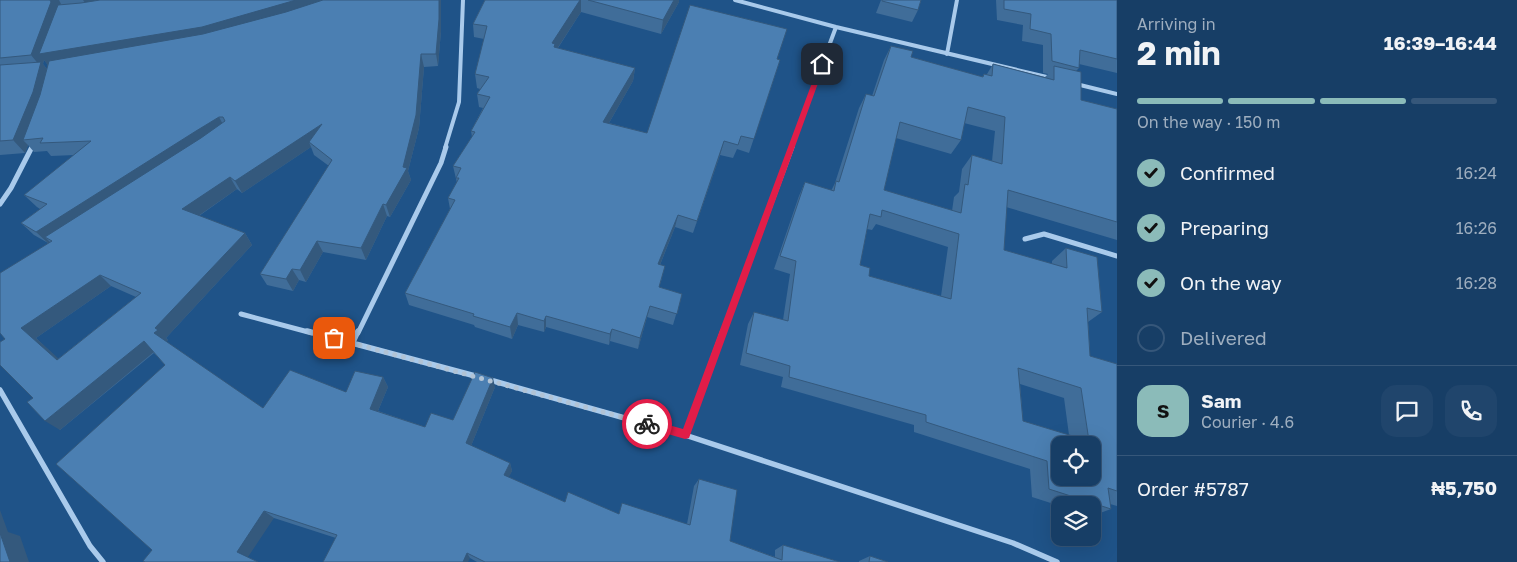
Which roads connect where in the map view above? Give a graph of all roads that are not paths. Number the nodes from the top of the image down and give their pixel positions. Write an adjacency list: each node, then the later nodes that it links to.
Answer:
1 (463, 0): 14 (street)
2 (735, 0): 4 (street)
3 (957, 0): 5 (street)
4 (836, 27): 5 (street); 16 (street)
5 (947, 54): 6 (street)
6 (1060, 80)
7 (1070, 83): 8 (street)
8 (1117, 94)
9 (35, 141): 10 (street)
10 (0, 204)
11 (1025, 238): 12 (street)
12 (1117, 256)
13 (241, 314): 14 (street)
14 (353, 342): 16 (street)
15 (0, 390): 17 (street)
16 (685, 434): 18 (street)
17 (103, 562)
18 (1057, 562)

